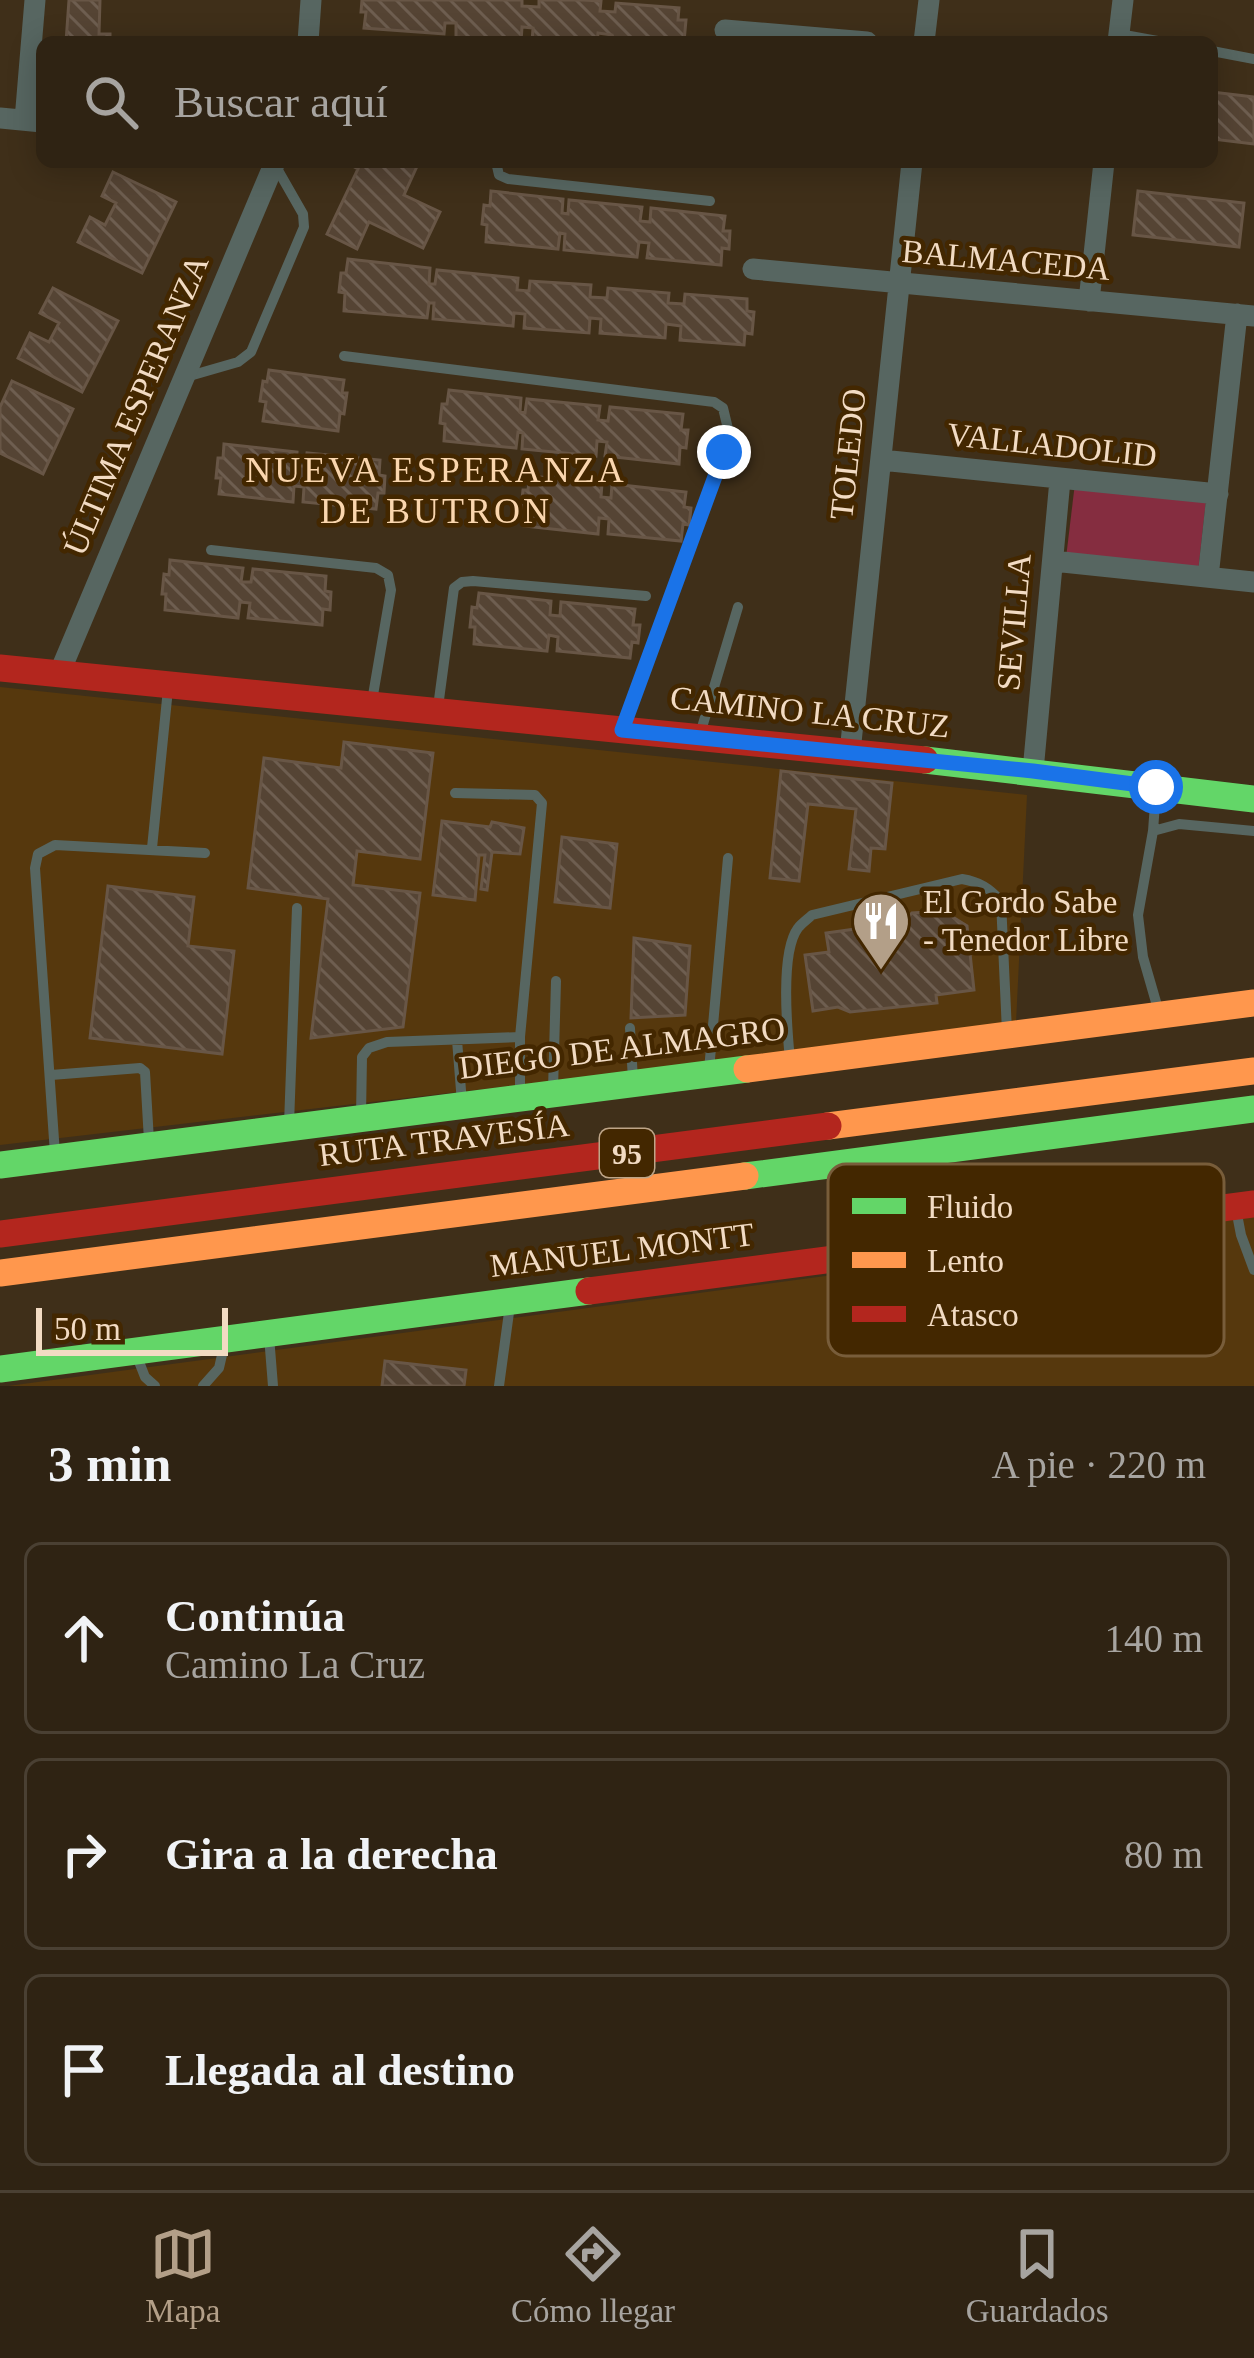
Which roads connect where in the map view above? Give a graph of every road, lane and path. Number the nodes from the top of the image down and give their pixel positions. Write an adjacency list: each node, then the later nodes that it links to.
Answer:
1 (34, 0): 13 (street)
2 (310, 0): 6 (street)
3 (929, 0): 8 (street)
4 (1123, 0): 9 (street)
5 (725, 30): 7 (street)
6 (308, 36)
7 (796, 36)
8 (925, 36)
9 (1118, 36)
10 (1218, 52): 11 (lane)
11 (1254, 59)
12 (0, 118): 13 (street)
13 (33, 121)
14 (272, 168): 25 (street, ÚLTIMA ESPERANZA)
15 (277, 168): 25 (lane)
16 (496, 168): 19 (lane)
17 (911, 168): 21 (street, TOLEDO)
18 (1103, 168): 22 (street)
19 (710, 201)
20 (753, 269): 21 (street, BALMACEDA)
21 (899, 283): 22 (street, BALMACEDA); 26 (street, TOLEDO)
22 (1089, 301): 23 (street, BALMACEDA)
23 (1246, 315): 28 (street)
24 (344, 356): 40 (lane)
25 (183, 378): 36 (street, ÚLTIMA ESPERANZA)
26 (880, 460): 27 (street, VALLADOLID); 42 (street, TOLEDO)
27 (1060, 480): 28 (street, VALLADOLID); 30 (street, SEVILLA)
28 (1218, 494): 31 (street)
29 (211, 550): 38 (lane)
30 (1053, 561): 31 (street); 43 (street, SEVILLA)
31 (1208, 577): 32 (street)
32 (1254, 582)
33 (646, 596): 39 (lane)
34 (738, 607): 41 (lane)
35 (0, 668): 36 (main road, CAMINO LA CRUZ)
36 (58, 674): 37 (main road, CAMINO LA CRUZ)
37 (169, 686): 38 (main road, CAMINO LA CRUZ); 49 (lane)
38 (371, 706): 39 (main road, CAMINO LA CRUZ)
39 (438, 712): 40 (main road, CAMINO LA CRUZ)
40 (622, 730): 41 (main road, CAMINO LA CRUZ)
41 (699, 737): 42 (main road, CAMINO LA CRUZ)
42 (850, 752): 43 (main road, CAMINO LA CRUZ)
43 (1033, 771): 44 (main road, CAMINO LA CRUZ)
44 (1156, 787): 46 (main road, CAMINO LA CRUZ); 47 (lane)
45 (455, 793): 58 (lane)
46 (1254, 799)
47 (1153, 831): 48 (lane); 55 (lane)
48 (1254, 832)
49 (152, 848): 50 (lane); 63 (lane)
50 (205, 853)
51 (728, 858): 62 (lane)
52 (297, 908): 70 (lane)
53 (556, 981): 65 (lane)
54 (1254, 1003): 55 (main road, DIEGO DE ALMAGRO)
55 (1160, 1015): 57 (main road, DIEGO DE ALMAGRO)
56 (630, 1028): 64 (lane)
57 (1007, 1035): 60 (main road, DIEGO DE ALMAGRO); 60 (lane)
58 (520, 1037): 59 (lane); 66 (lane)
59 (457, 1040): 67 (lane); 69 (lane)
60 (790, 1063): 62 (main road, DIEGO DE ALMAGRO)
61 (1254, 1071): 77 (main road, RUTA TRAVESÍA / 95)
62 (709, 1073): 64 (main road, DIEGO DE ALMAGRO)
63 (51, 1075): 71 (lane); 72 (lane)
64 (633, 1083): 65 (main road, DIEGO DE ALMAGRO)
65 (554, 1094): 66 (main road, DIEGO DE ALMAGRO)
66 (520, 1098): 67 (main road, DIEGO DE ALMAGRO)
67 (462, 1105): 69 (main road, DIEGO DE ALMAGRO)
68 (1254, 1109): 73 (main road, 95)
69 (361, 1118): 70 (main road, DIEGO DE ALMAGRO)
70 (289, 1127): 71 (main road, DIEGO DE ALMAGRO)
71 (149, 1145): 72 (main road, DIEGO DE ALMAGRO)
72 (55, 1158): 74 (main road, DIEGO DE ALMAGRO)
73 (833, 1164)
74 (0, 1165)
75 (828, 1165): 80 (main road, 95)
76 (1245, 1205): 79 (lane)
77 (0, 1234)
78 (828, 1259): 81 (main road, MANUEL MONTT)
79 (1254, 1270)
80 (0, 1273)
81 (510, 1301): 82 (main road, MANUEL MONTT); 89 (lane)
82 (269, 1333): 83 (main road, MANUEL MONTT); 88 (lane)
83 (226, 1339): 84 (main road, MANUEL MONTT); 87 (lane)
84 (134, 1351): 85 (main road, MANUEL MONTT); 86 (lane)
85 (0, 1369)
86 (155, 1386)
87 (203, 1386)
88 (273, 1386)
89 (499, 1386)

